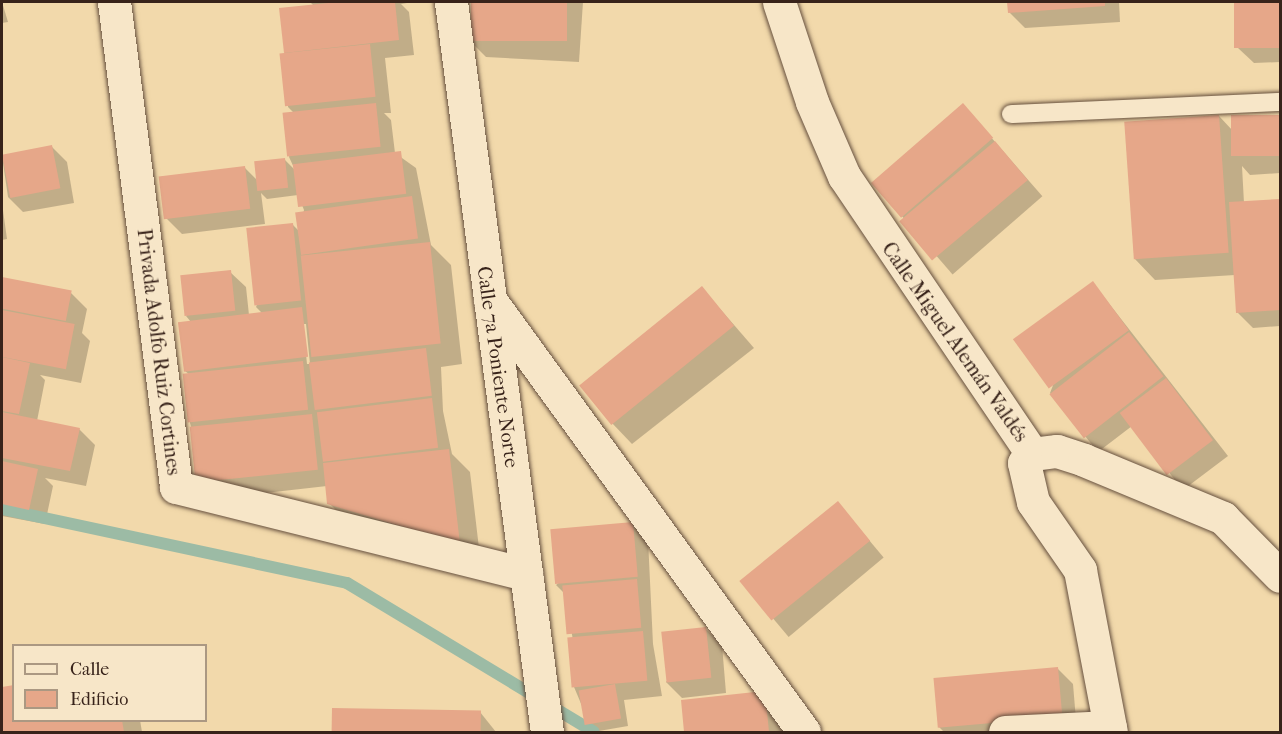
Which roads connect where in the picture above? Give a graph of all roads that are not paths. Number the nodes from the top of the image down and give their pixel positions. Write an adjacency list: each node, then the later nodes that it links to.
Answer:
1 (114, 2): 8 (street, Privada Adolfo Ruiz Cortines)
2 (451, 2): 6 (street, Calle 7a Poniente Norte)
3 (779, 2): 7 (street, Calle Miguel Alemán Valdés)
4 (1281, 102): 5 (lane)
5 (1011, 114)
6 (489, 297): 8 (street, Calle 7a Poniente Norte); 12 (street)
7 (1032, 454): 9 (street, Calle Miguel Alemán Valdés); 10 (street)
8 (526, 574): 11 (street, Calle 7a Poniente Norte)
9 (1281, 576)
10 (1111, 730): 13 (street)
11 (547, 732)
12 (804, 732)
13 (1005, 732)

